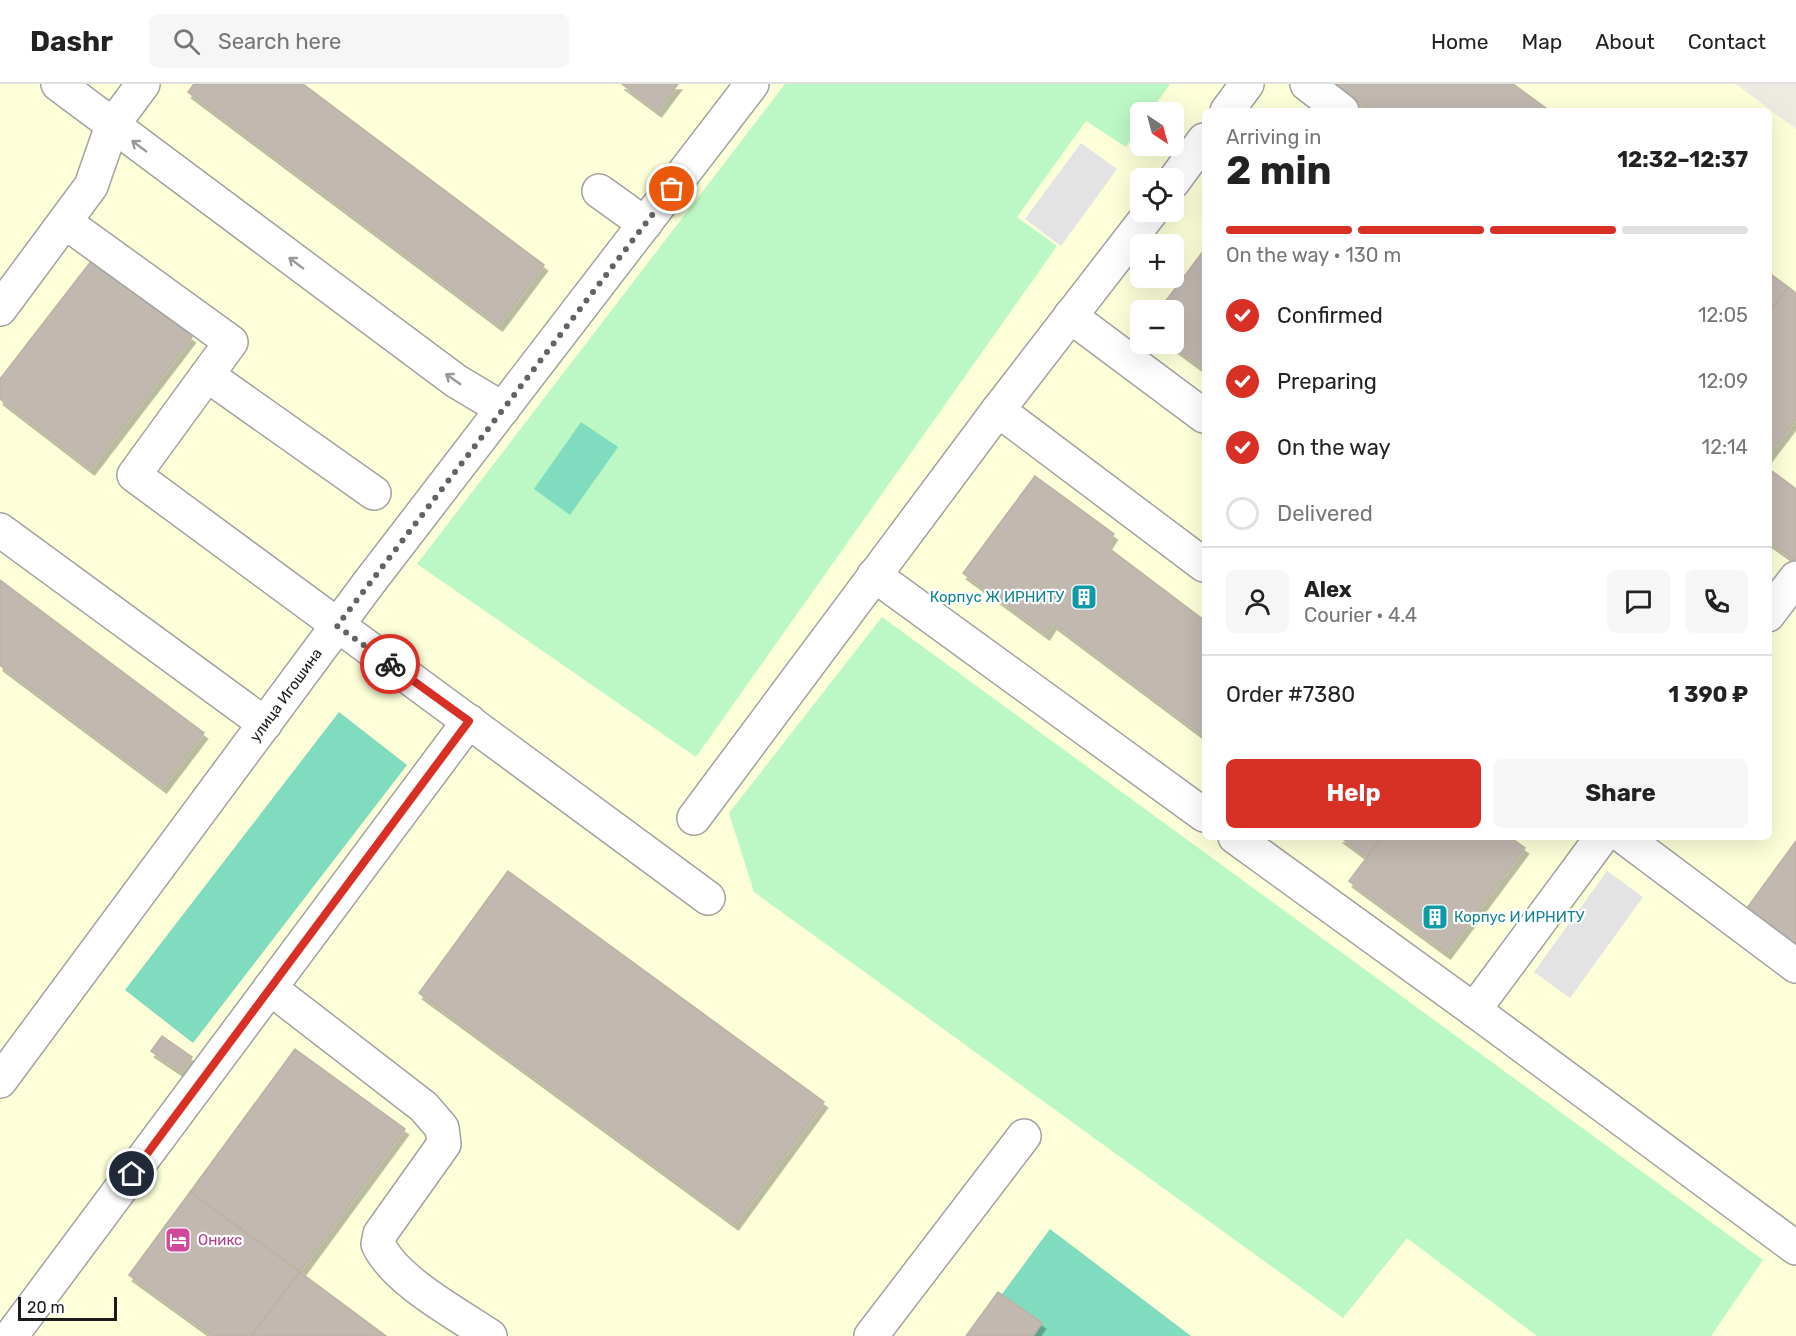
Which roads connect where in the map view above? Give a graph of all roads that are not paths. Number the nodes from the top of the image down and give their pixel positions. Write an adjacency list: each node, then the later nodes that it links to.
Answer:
1 (58, 84): 8 (street)
2 (143, 84): 8 (street)
3 (752, 84): 12 (street, улица Игошина)
4 (1247, 84): 6 (street)
5 (1307, 84): 7 (street)
6 (1229, 108)
7 (1338, 108)
8 (112, 126): 10 (street); 16 (street, one-way to 8)
9 (599, 191): 12 (street)
10 (65, 222): 13 (street); 15 (street)
11 (1143, 222): 14 (street)
12 (645, 224): 16 (street, улица Игошина)
13 (0, 309)
14 (1070, 316): 17 (street); 18 (street)
15 (207, 375): 19 (street); 25 (street)
16 (502, 409): 25 (street, улица Игошина)
17 (998, 410): 21 (street); 22 (street)
18 (1202, 415)
19 (374, 493)
20 (0, 530): 27 (street)
21 (1202, 563)
22 (874, 575): 28 (street); 29 (street)
23 (1796, 578): 24 (street)
24 (1772, 610)
25 (337, 626): 26 (street); 27 (street, улица Игошина)
26 (469, 721): 33 (street); 35 (street)
27 (265, 724): 37 (street, улица Игошина)
28 (1202, 814)
29 (694, 818)
30 (1239, 840): 36 (street)
31 (1600, 840): 36 (street)
32 (1628, 840): 34 (street)
33 (708, 898)
34 (1796, 966)
35 (270, 988): 40 (street); 41 (street)
36 (1474, 1010): 39 (street)
37 (0, 1081)
38 (1024, 1136): 42 (street)
39 (1796, 1248)
40 (11, 1336)
41 (489, 1336)
42 (871, 1336)

